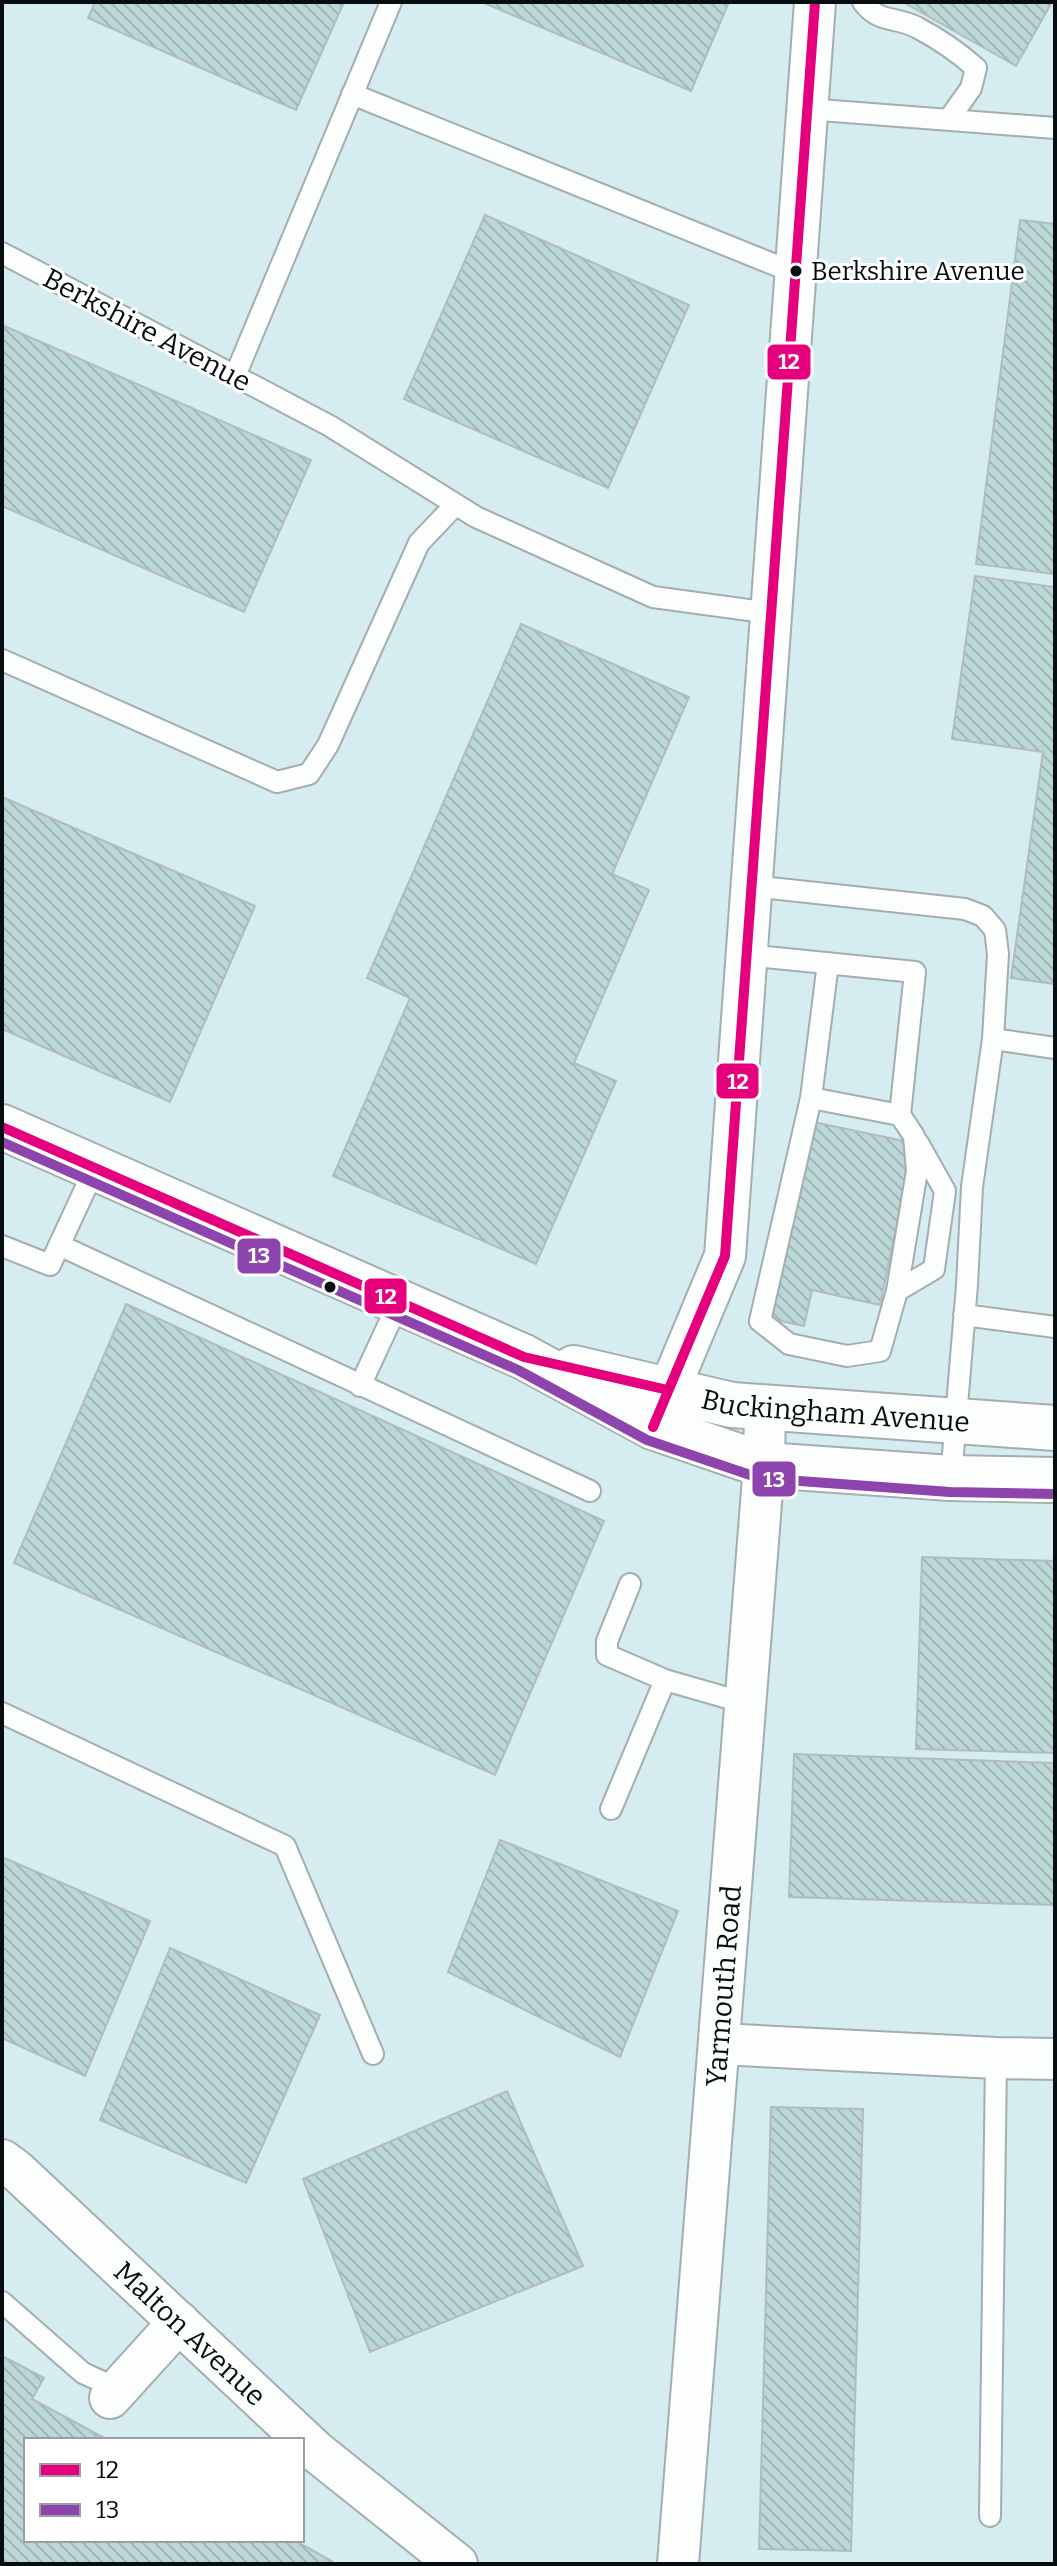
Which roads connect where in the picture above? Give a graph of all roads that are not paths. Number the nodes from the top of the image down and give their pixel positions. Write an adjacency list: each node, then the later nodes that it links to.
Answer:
1 (391, 2): 4 (lane)
2 (815, 2): 5 (street)
3 (863, 2): 6 (lane)
4 (352, 94): 9 (lane); 10 (lane)
5 (807, 109): 6 (lane); 9 (street)
6 (949, 119): 7 (lane)
7 (1055, 128)
8 (2, 253): 10 (lane, Berkshire Avenue)
9 (795, 273): 12 (street)
10 (235, 376): 11 (lane, Berkshire Avenue)
11 (455, 505): 12 (lane, Berkshire Avenue); 13 (lane)
12 (771, 613): 14 (street)
13 (2, 660)
14 (751, 886): 15 (street); 17 (lane)
15 (746, 955): 16 (lane); 32 (street)
16 (828, 963): 19 (lane); 20 (lane)
17 (993, 1039): 18 (lane); 28 (lane)
18 (1055, 1048)
19 (811, 1098): 20 (lane); 26 (lane)
20 (900, 1115): 22 (lane)
21 (2, 1127): 23 (street, Buckingham Avenue)
22 (914, 1136): 26 (lane); 26 (lane)
23 (95, 1168): 24 (lane); 27 (street, Buckingham Avenue)
24 (59, 1245): 25 (lane); 30 (lane)
25 (2, 1246)
26 (897, 1291)
27 (399, 1302): 30 (lane); 32 (street, Buckingham Avenue)
28 (964, 1315): 29 (lane); 33 (lane)
29 (1055, 1327)
30 (360, 1386): 38 (lane)
31 (765, 1407): 32 (street, Buckingham Avenue); 33 (street, Buckingham Avenue); 35 (street, Yarmouth Road)
32 (661, 1408): 35 (street, Buckingham Avenue)
33 (955, 1421): 34 (street, Buckingham Avenue); 36 (lane)
34 (1055, 1428)
35 (764, 1465): 36 (street, Buckingham Avenue); 41 (street, Yarmouth Road)
36 (951, 1478): 37 (street, Buckingham Avenue)
37 (1055, 1480)
38 (590, 1491)
39 (630, 1584): 40 (lane)
40 (665, 1680): 41 (lane); 43 (lane)
41 (745, 1703): 44 (street, Yarmouth Road)
42 (2, 1713): 45 (lane)
43 (611, 1809)
44 (719, 2044): 46 (street); 56 (street, Yarmouth Road)
45 (373, 2054)
46 (996, 2058): 47 (street); 54 (lane)
47 (1055, 2059)
48 (2, 2160): 50 (street, Malton Avenue)
49 (2, 2302): 51 (lane)
50 (179, 2322): 51 (street); 52 (street, Malton Avenue)
51 (114, 2394)
52 (302, 2438)
53 (304, 2440): 55 (street, Malton Avenue)
54 (990, 2516)
55 (457, 2564)
56 (678, 2564)

